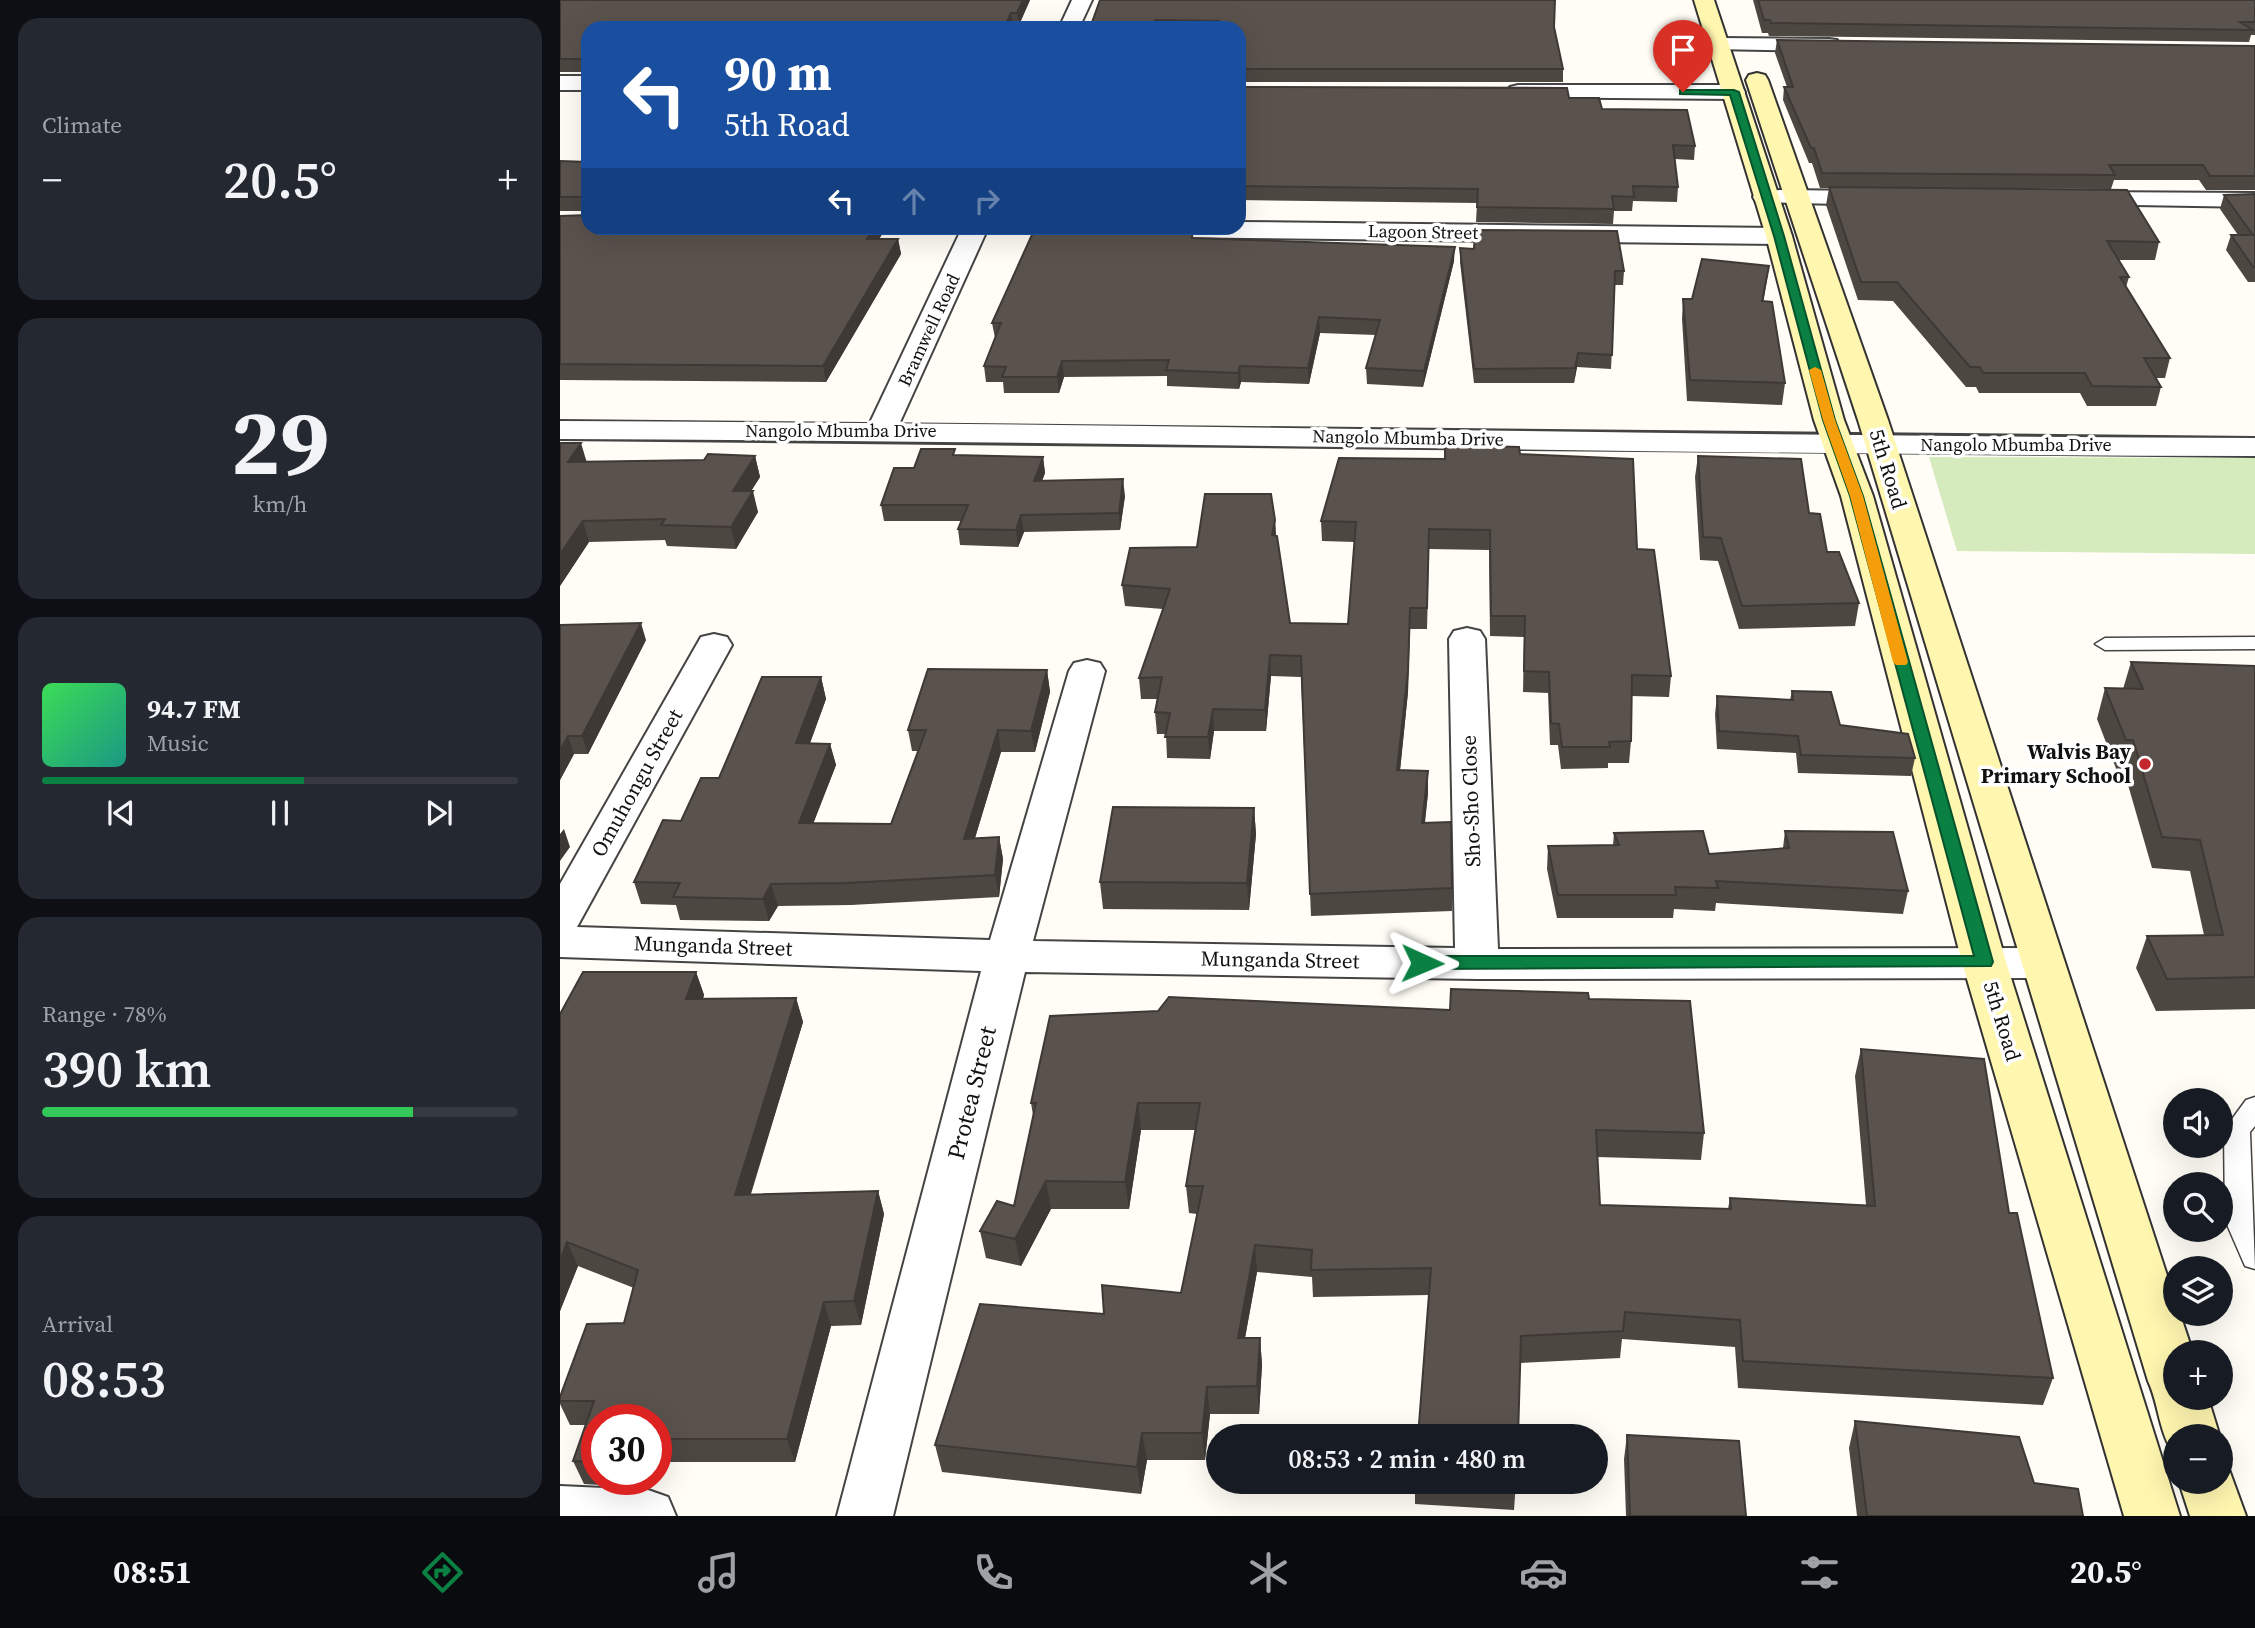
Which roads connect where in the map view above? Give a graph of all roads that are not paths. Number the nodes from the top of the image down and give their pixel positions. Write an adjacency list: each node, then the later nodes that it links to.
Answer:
1 (1082, 0): 3 (street)
2 (1704, 0): 5 (main road, 5th Road)
3 (1072, 21)
4 (1742, 33): 5 (street); 6 (street); 12 (main road, 5th Road)
5 (1719, 44): 10 (main road, 5th Road)
6 (1856, 46)
7 (560, 83): 8 (street)
8 (581, 83)
9 (1499, 92): 10 (street)
10 (1734, 92): 11 (main road, 5th Road)
11 (1765, 197): 12 (street); 18 (main road, 5th Road)
12 (1797, 197): 13 (street); 24 (main road, 5th Road)
13 (1908, 198)
14 (2061, 199): 15 (street)
15 (2255, 201)
16 (1246, 230): 18 (street, Lagoon Street)
17 (972, 235): 20 (street, Bramwell Road)
18 (1779, 236): 23 (main road, 5th Road)
19 (560, 413): 20 (street, Nangolo Mbumba Drive)
20 (885, 422): 22 (street, Nangolo Mbumba Drive); 23 (street, Nangolo Mbumba Drive)
21 (2255, 426): 24 (street, Nangolo Mbumba Drive)
22 (560, 430)
23 (1833, 432): 24 (street, Nangolo Mbumba Drive); 34 (main road, 5th Road)
24 (1877, 433): 25 (street, Nangolo Mbumba Drive); 35 (main road, 5th Road)
25 (2255, 447)
26 (1467, 639): 36 (street, Sho-Sho Close)
27 (2255, 643): 28 (lane)
28 (2105, 644)
29 (714, 645): 31 (street, Omuhongu Street)
30 (1087, 671): 33 (street, Protea Street)
31 (560, 921)
32 (560, 942): 33 (street, Munganda Street)
33 (1007, 956): 36 (street, Munganda Street); 43 (street, Protea Street)
34 (1984, 962): 35 (street, Munganda Street); 36 (street, Munganda Street); 44 (main road, 5th Road)
35 (2043, 963): 39 (main road, 5th Road)
36 (1477, 964)
37 (2255, 1107): 38 (lane)
38 (2255, 1258)
39 (2163, 1343)
40 (2211, 1494): 45 (main road)
41 (560, 1512): 42 (street)
42 (648, 1516)
43 (865, 1516)
44 (2152, 1516)
45 (2218, 1516)

